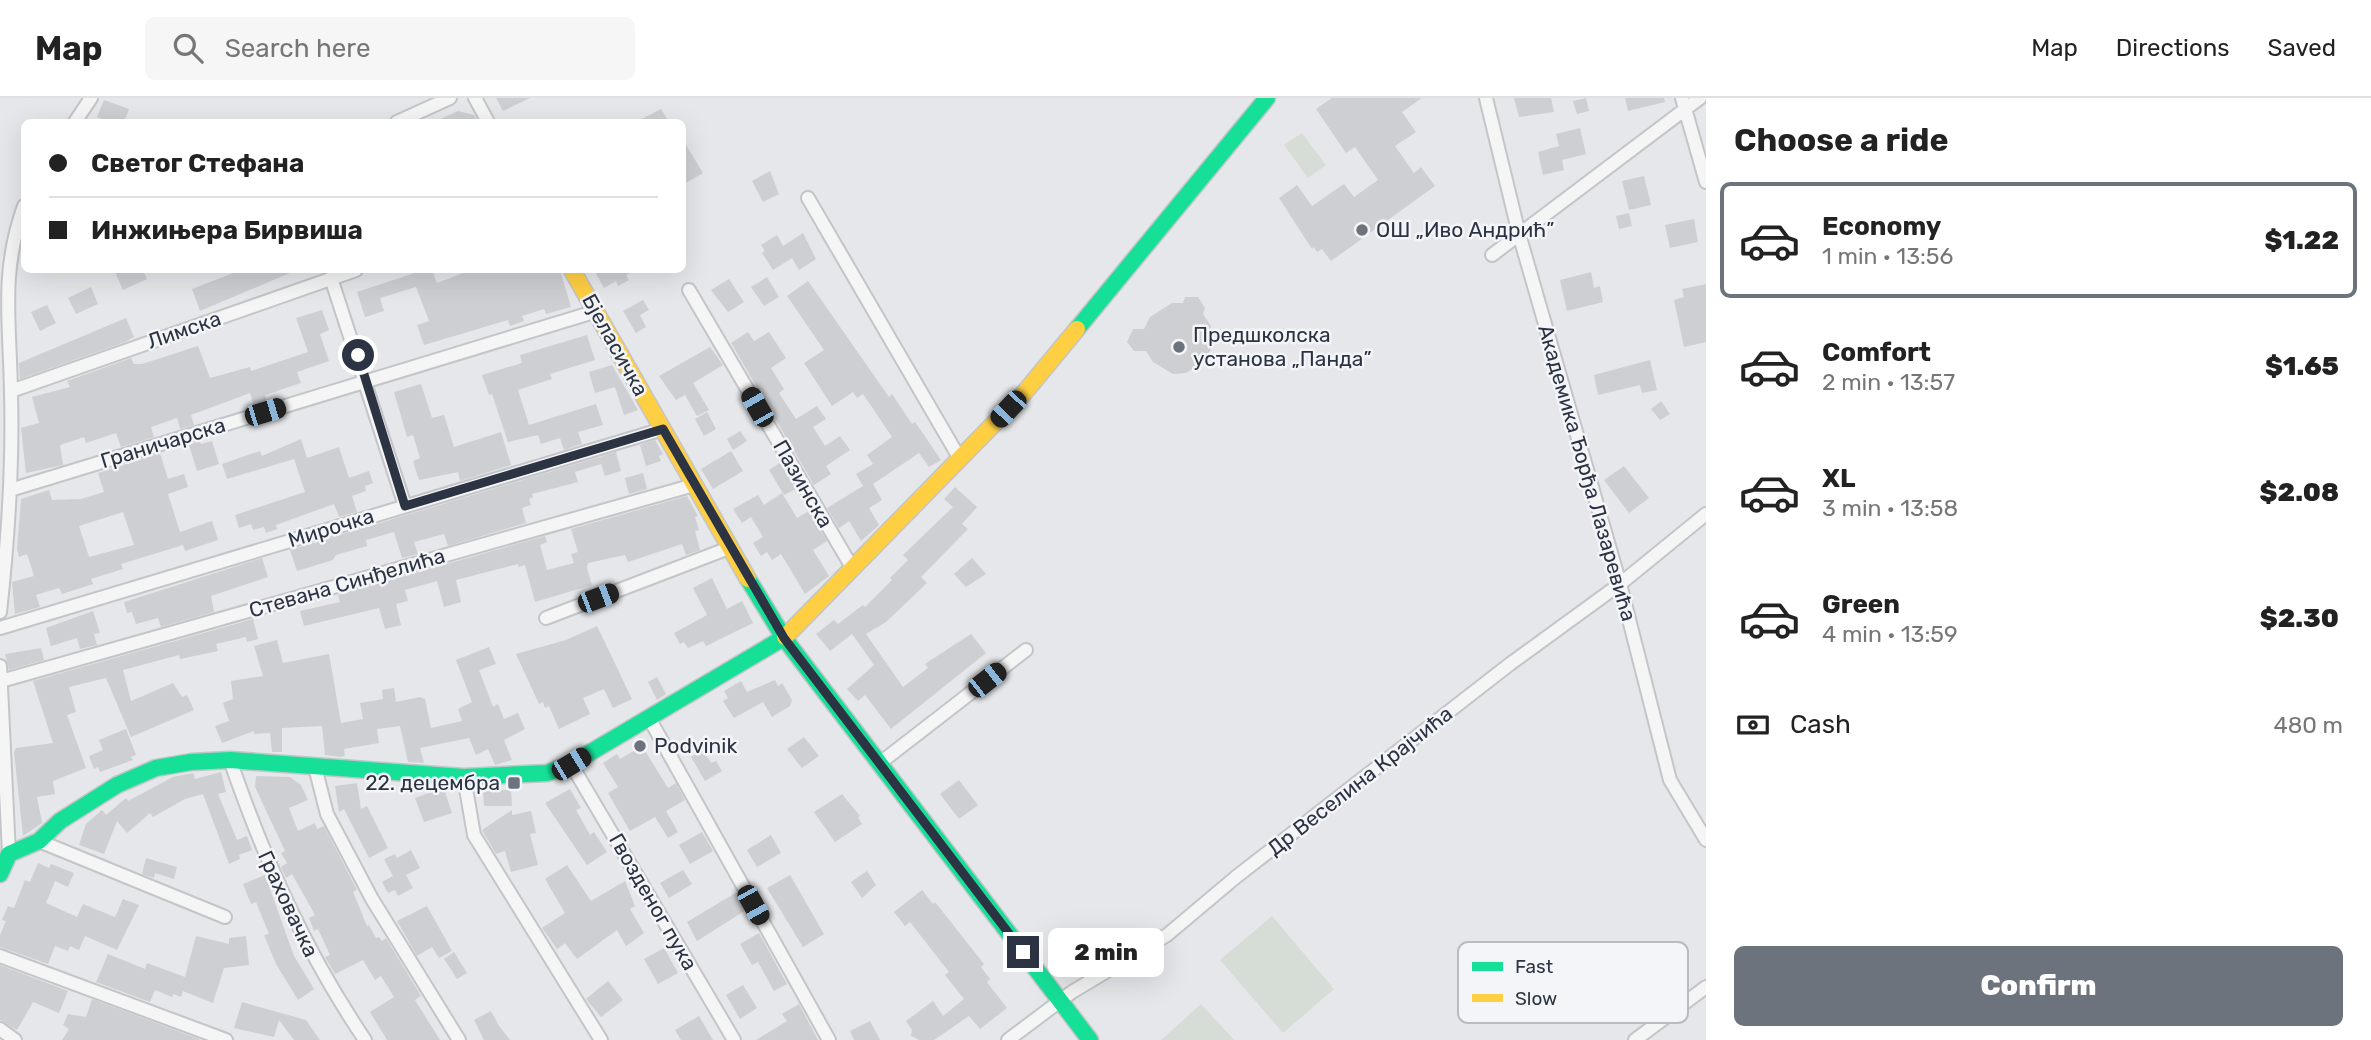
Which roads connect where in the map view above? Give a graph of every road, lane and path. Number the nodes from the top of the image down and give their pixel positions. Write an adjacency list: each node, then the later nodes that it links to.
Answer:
1 (91, 98): 8 (street)
2 (450, 98): 9 (street)
3 (475, 98): 10 (street)
4 (1267, 98): 24 (street)
5 (1486, 98): 14 (street, Академика Ђорђа Лазаревића)
6 (1700, 98): 7 (street)
7 (1683, 104): 11 (street); 14 (street)
8 (77, 119)
9 (404, 119)
10 (486, 119)
11 (1706, 183)
12 (808, 198): 24 (street)
13 (21, 213): 22 (street)
14 (1519, 234): 15 (street); 31 (street, Академика Ђорђа Лазаревића)
15 (1492, 255)
16 (347, 273): 18 (street, Лимска)
17 (574, 273): 20 (street, Бјеласичка)
18 (331, 278): 21 (street); 22 (street, Лимска)
19 (689, 290): 30 (street, Пазинска)
20 (597, 311): 21 (street, Граничарска); 23 (street, Бјеласичка)
21 (367, 381): 26 (street, Граничарска); 27 (street)
22 (11, 391): 26 (street)
23 (663, 429): 25 (street, Бјеласичка); 27 (street, Мирочка)
24 (960, 459): 30 (street)
25 (694, 485): 29 (street, Бјеласичка); 38 (street, Стевана Синђелића)
26 (10, 490): 32 (street)
27 (405, 506): 34 (street, Мирочка)
28 (1706, 514): 31 (street, Др Веселина Крајчића)
29 (729, 548): 33 (street); 35 (street, Бјеласичка)
30 (853, 569): 35 (street)
31 (1620, 584): 45 (street, Академика Ђорђа Лазаревића); 53 (street, Др Веселина Крајчића)
32 (0, 612)
33 (546, 618)
34 (0, 628)
35 (784, 638): 39 (street); 42 (street, Бјеласичка)
36 (1026, 650): 42 (street)
37 (0, 666): 38 (street)
38 (1, 681): 47 (street)
39 (649, 718): 41 (street); 62 (street)
40 (230, 760): 43 (street); 46 (street); 58 (street, Граховачка)
41 (571, 764): 44 (street); 61 (street, Гвозденог пука)
42 (880, 764): 53 (street, Бјеласичка)
43 (315, 767): 44 (street); 59 (street)
44 (464, 777): 60 (street)
45 (1706, 840)
46 (38, 841): 47 (street); 49 (street)
47 (9, 854): 48 (street)
48 (0, 874)
49 (225, 917)
50 (0, 956): 57 (street)
51 (1706, 987): 52 (street)
52 (1688, 1000)
53 (1061, 1001): 63 (street, Др Веселина Крајчића); 64 (street, Бјеласичка)
54 (1658, 1023): 65 (street)
55 (0, 1030): 56 (street)
56 (15, 1040)
57 (226, 1040)
58 (365, 1040)
59 (458, 1040)
60 (601, 1040)
61 (734, 1040)
62 (829, 1040)
63 (1008, 1040)
64 (1090, 1040)
65 (1635, 1040)

